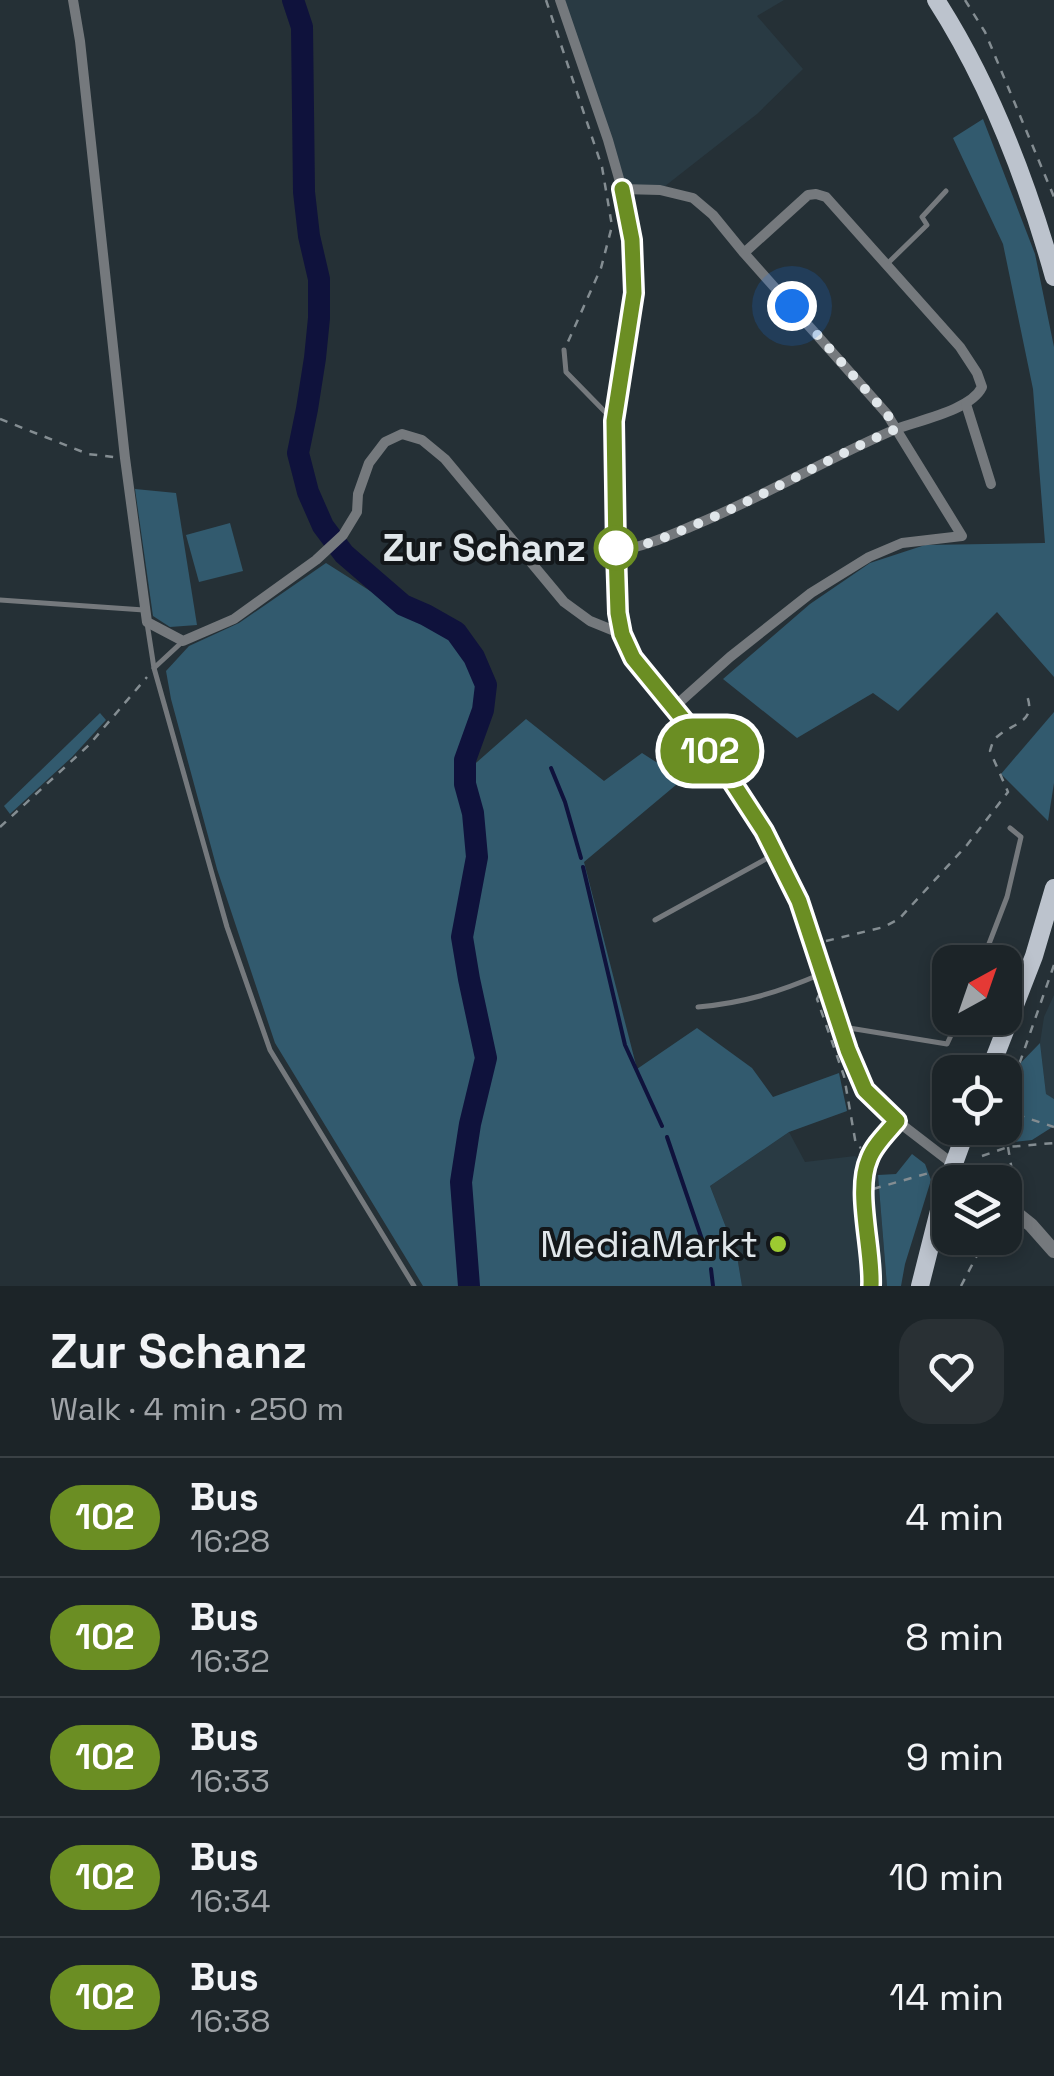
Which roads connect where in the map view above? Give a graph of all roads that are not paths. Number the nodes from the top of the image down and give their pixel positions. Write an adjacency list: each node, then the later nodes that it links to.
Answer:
1 (73, 0): 16 (street)
2 (560, 0): 4 (street)
3 (936, 0): 8 (main road)
4 (622, 189): 6 (street); 11 (street)
5 (946, 191): 7 (lane)
6 (744, 253): 7 (street); 12 (street)
7 (887, 264): 10 (street)
8 (1054, 277)
9 (564, 350): 11 (lane)
10 (966, 404): 12 (street); 13 (street)
11 (614, 421): 14 (street)
12 (896, 429): 14 (street); 20 (street)
13 (991, 484)
14 (616, 551): 17 (street)
15 (0, 600): 16 (lane)
16 (145, 616): 18 (street); 19 (lane)
17 (622, 634): 18 (street); 20 (street)
18 (184, 641): 19 (lane)
19 (154, 668): 37 (lane)
20 (674, 708): 22 (street)
21 (1010, 828): 25 (lane)
22 (776, 853): 24 (lane); 26 (street)
23 (1054, 888): 30 (main road)
24 (655, 920)
25 (988, 945)
26 (824, 973): 27 (lane); 28 (street)
27 (698, 1007)
28 (840, 1026): 29 (lane); 31 (street)
29 (952, 1035)
30 (996, 1055)
31 (897, 1121): 33 (street); 38 (street)
32 (960, 1145): 33 (main road)
33 (953, 1164)
34 (1022, 1218): 36 (street)
35 (932, 1240): 39 (main road)
36 (1054, 1251)
37 (414, 1286)
38 (871, 1286)
39 (920, 1286)

